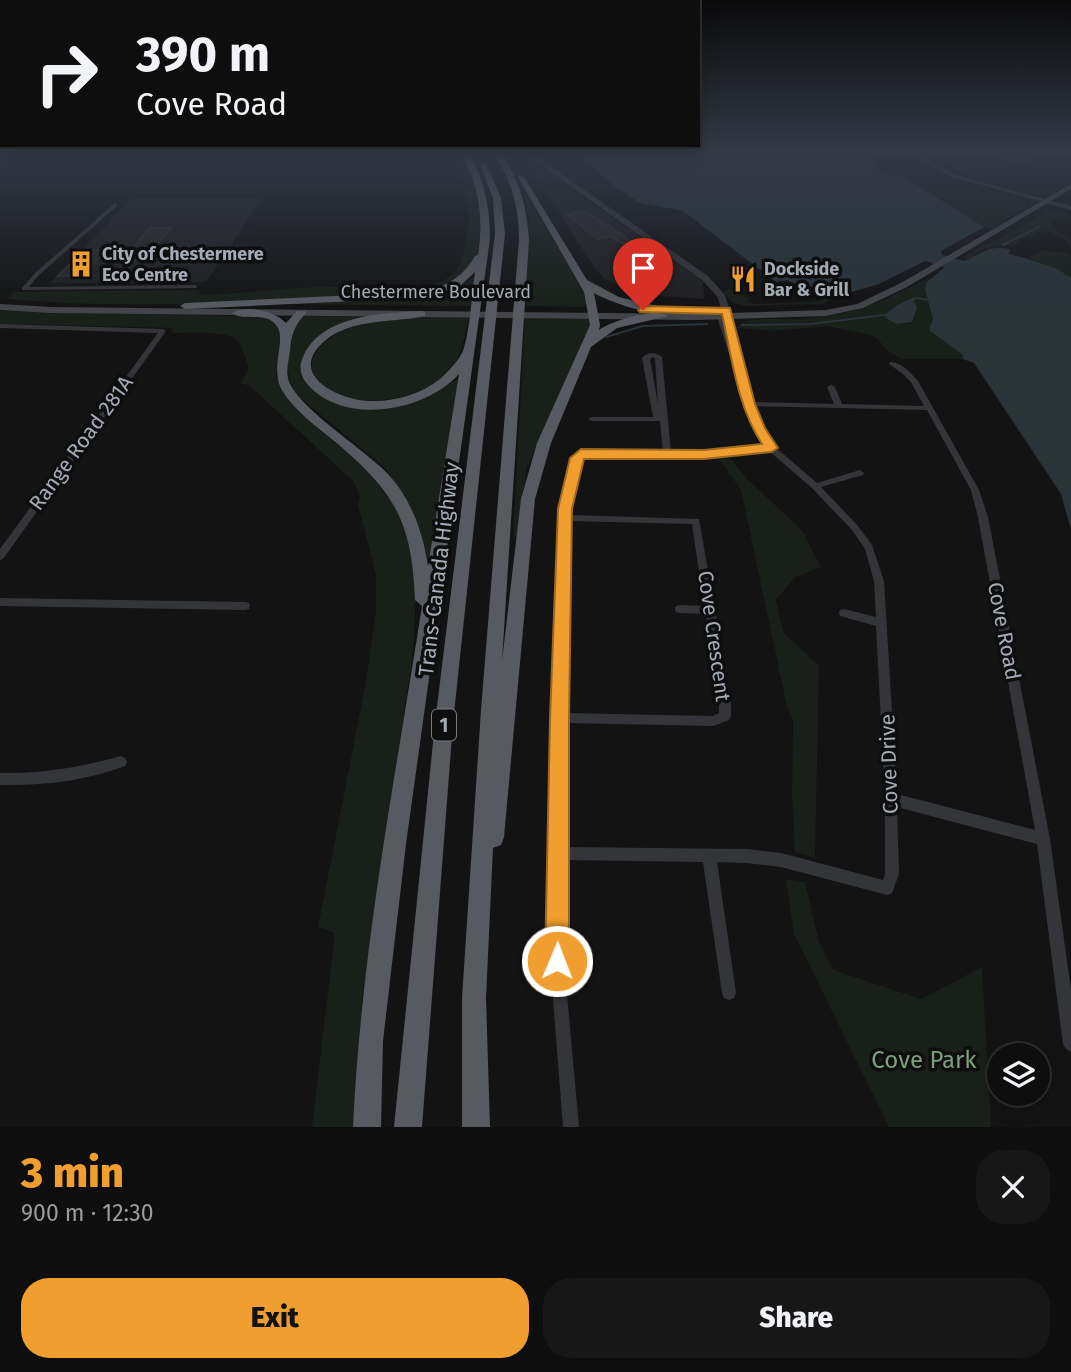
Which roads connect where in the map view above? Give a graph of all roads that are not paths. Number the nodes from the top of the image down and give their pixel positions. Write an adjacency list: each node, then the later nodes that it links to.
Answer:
1 (486, 203): 9 (highway)
2 (499, 203): 22 (highway, Trans-Canada Highway / 1)
3 (522, 203): 55 (highway)
4 (535, 203): 10 (highway)
5 (598, 203): 21 (street)
6 (1047, 203): 8 (street); 21 (main road, Chestermere Boulevard)
7 (115, 205): 11 (street)
8 (1071, 210)
9 (485, 239): 13 (highway); 22 (highway)
10 (579, 276): 17 (highway); 19 (highway)
11 (195, 288)
12 (0, 301): 13 (main road, Chestermere Boulevard)
13 (185, 306): 15 (main road, Chestermere Boulevard)
14 (0, 307): 16 (main road, Chestermere Boulevard)
15 (446, 308): 17 (main road, Chestermere Boulevard); 18 (main road)
16 (220, 312): 18 (main road, Chestermere Boulevard); 24 (highway)
17 (592, 312): 19 (main road, Chestermere Boulevard); 20 (main road, Chestermere Boulevard); 26 (highway)
18 (301, 313): 20 (main road, Chestermere Boulevard); 24 (highway)
19 (666, 313): 21 (main road, Chestermere Boulevard); 26 (highway)
20 (421, 314): 25 (highway)
21 (723, 314): 29 (street, Cove Drive)
22 (481, 323): 25 (highway); 58 (highway, Trans-Canada Highway / 1)
23 (0, 326): 39 (street, Range Road 281A)
24 (286, 335): 46 (highway)
25 (469, 345): 46 (highway)
26 (587, 345): 55 (highway)
27 (893, 364): 31 (street, Cove Road)
28 (831, 387): 30 (street)
29 (748, 404): 30 (street); 34 (street, Cove Drive)
30 (839, 406): 31 (street)
31 (929, 408): 51 (street, Cove Road)
32 (592, 419): 33 (street)
33 (662, 419): 33 (street); 35 (street)
34 (771, 448): 35 (street); 37 (street, Cove Drive)
35 (667, 454): 38 (street)
36 (860, 473): 37 (street)
37 (815, 486): 45 (street, Cove Drive)
38 (565, 518): 43 (street, Cove Crescent); 47 (street)
39 (0, 556)
40 (0, 602): 41 (street)
41 (245, 606)
42 (680, 609): 43 (street)
43 (709, 610): 47 (street, Cove Crescent)
44 (844, 613): 45 (street)
45 (882, 623): 50 (street, Cove Drive)
46 (424, 641): 57 (highway)
47 (559, 719): 52 (street)
48 (121, 762): 49 (street)
49 (0, 779)
50 (891, 799): 51 (street); 53 (street, Cove Drive)
51 (1042, 838): 56 (street, Cove Road)
52 (559, 853): 53 (street, Cove Drive); 60 (street)
53 (709, 856): 54 (street)
54 (729, 993)
55 (474, 998): 59 (highway)
56 (1071, 1044)
57 (368, 1127)
58 (408, 1127)
59 (476, 1127)
60 (570, 1127)

